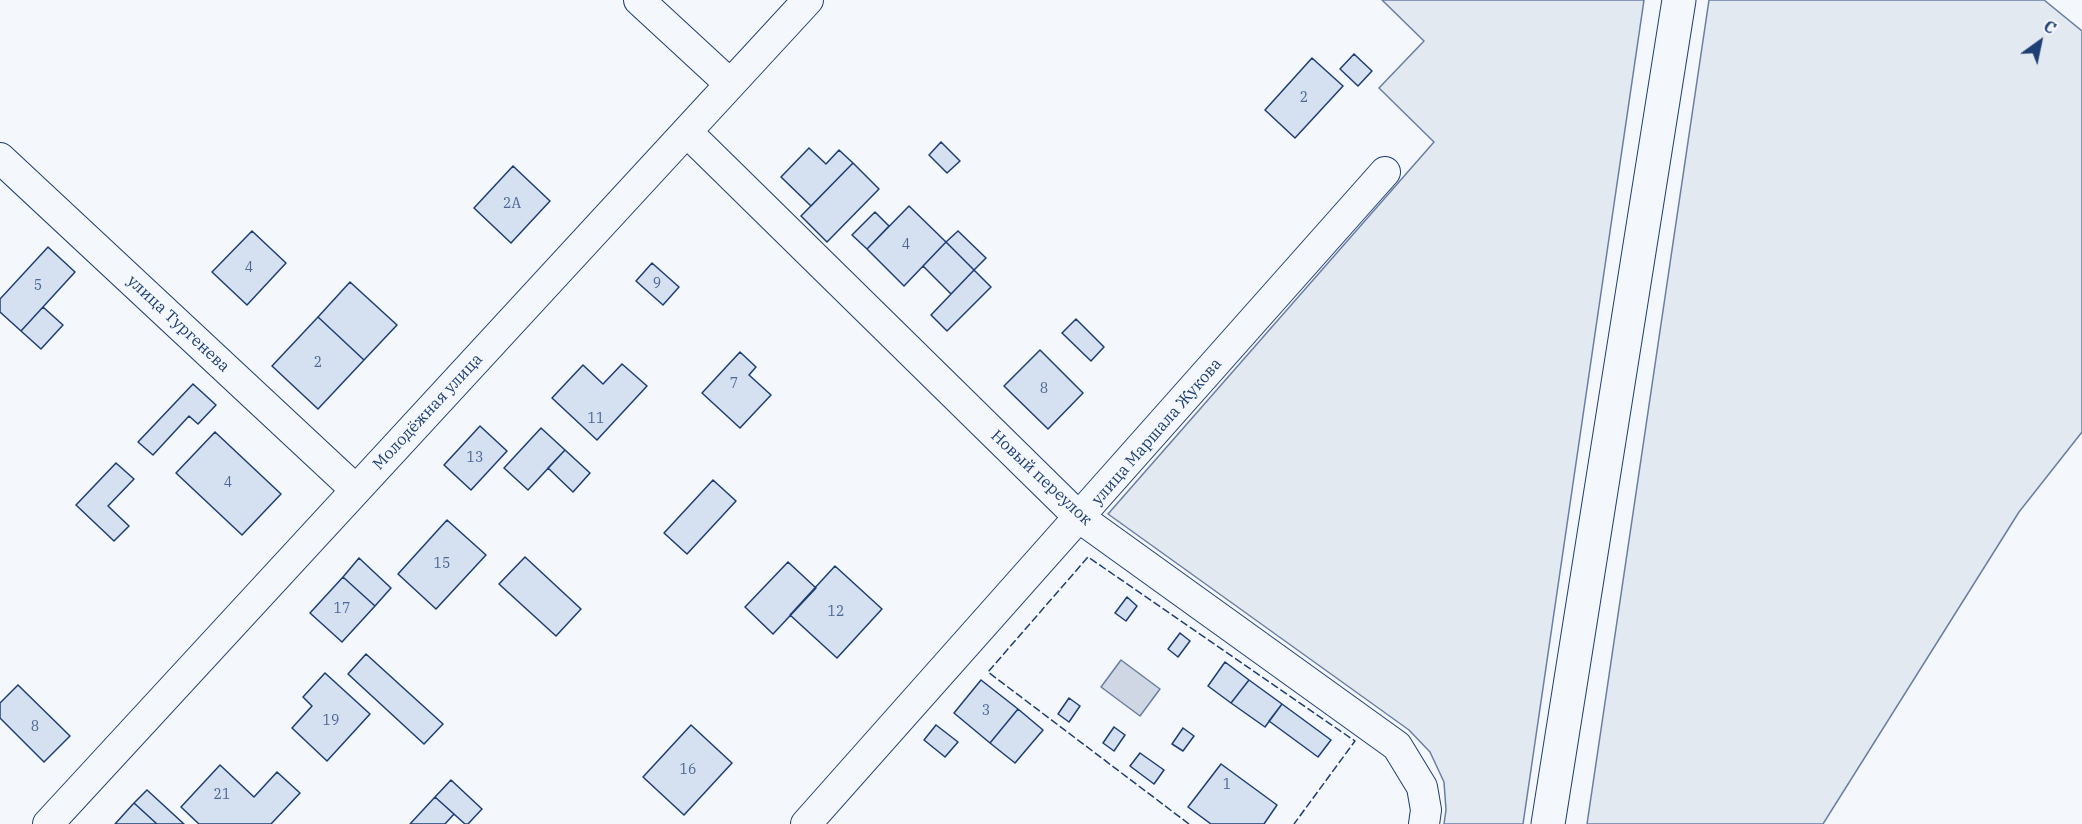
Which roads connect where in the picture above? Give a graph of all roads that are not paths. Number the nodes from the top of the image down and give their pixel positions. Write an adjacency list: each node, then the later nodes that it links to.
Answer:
1 (639, 0): 4 (street)
2 (808, 0): 4 (street, Молодёжная улица)
3 (1679, 0): 13 (main road)
4 (730, 84): 5 (street, Молодёжная улица)
5 (687, 132): 8 (street, Молодёжная улица); 9 (street, Новый переулок)
6 (0, 158): 8 (street, улица Тургенева)
7 (1385, 172): 9 (street, улица Маршала Жукова)
8 (356, 490): 10 (street, Молодёжная улица)
9 (1080, 518): 11 (street, улица Маршала Жукова); 12 (street, Новый переулок)
10 (48, 824)
11 (806, 824)
12 (1424, 824)
13 (1548, 824)

